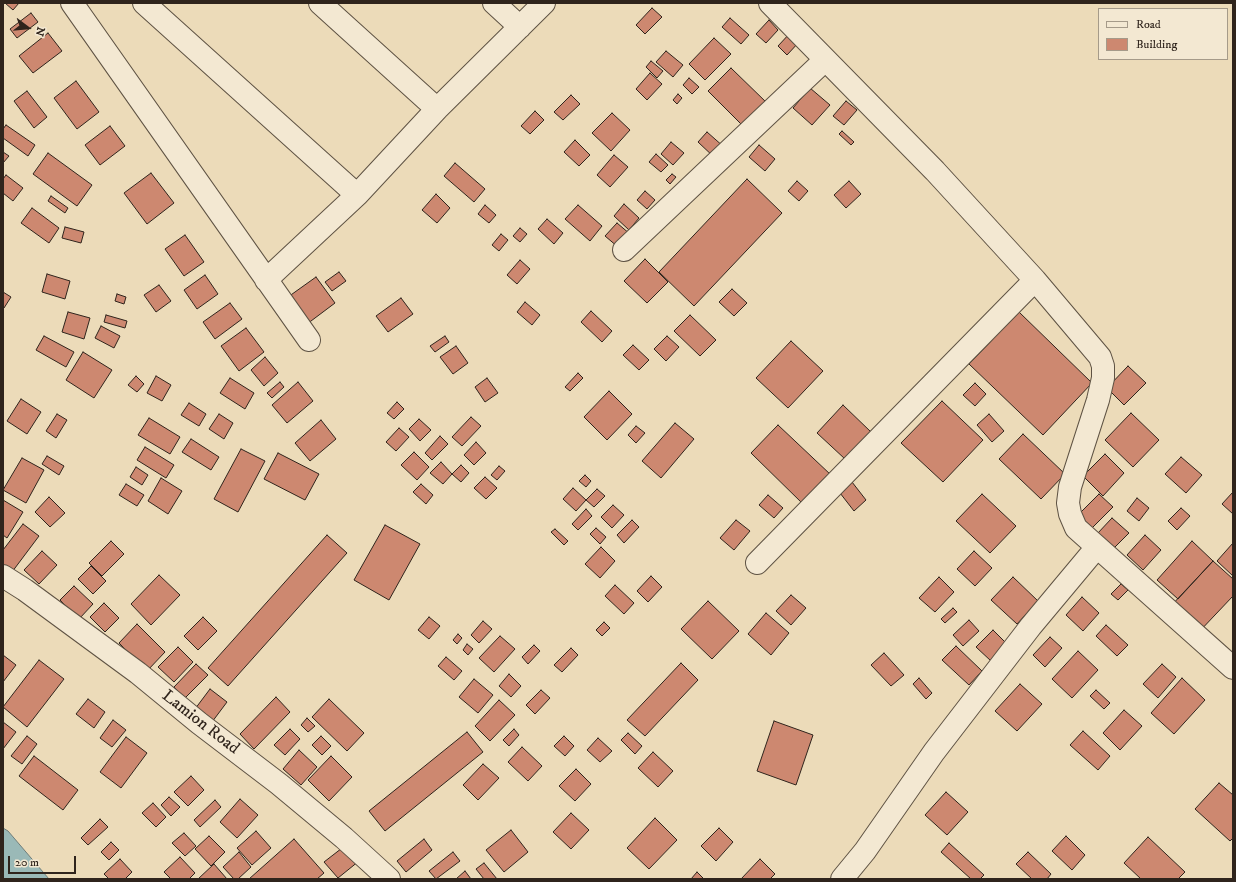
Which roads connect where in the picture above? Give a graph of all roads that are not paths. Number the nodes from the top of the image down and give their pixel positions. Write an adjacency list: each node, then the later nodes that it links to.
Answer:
1 (72, 3): 12 (street)
2 (144, 3): 10 (street)
3 (320, 3): 9 (street)
4 (494, 3): 7 (street)
5 (544, 3): 7 (street)
6 (770, 3): 8 (street)
7 (520, 27): 9 (street)
8 (825, 60): 11 (street); 13 (street)
9 (437, 109): 10 (street)
10 (357, 195): 12 (street)
11 (624, 250)
12 (266, 280): 14 (street)
13 (1035, 280): 15 (street); 16 (street)
14 (309, 340)
15 (1097, 547): 18 (street); 20 (street)
16 (757, 563)
17 (3, 576): 19 (street, Lamion Road)
18 (1233, 668)
19 (389, 879)
20 (842, 879)

